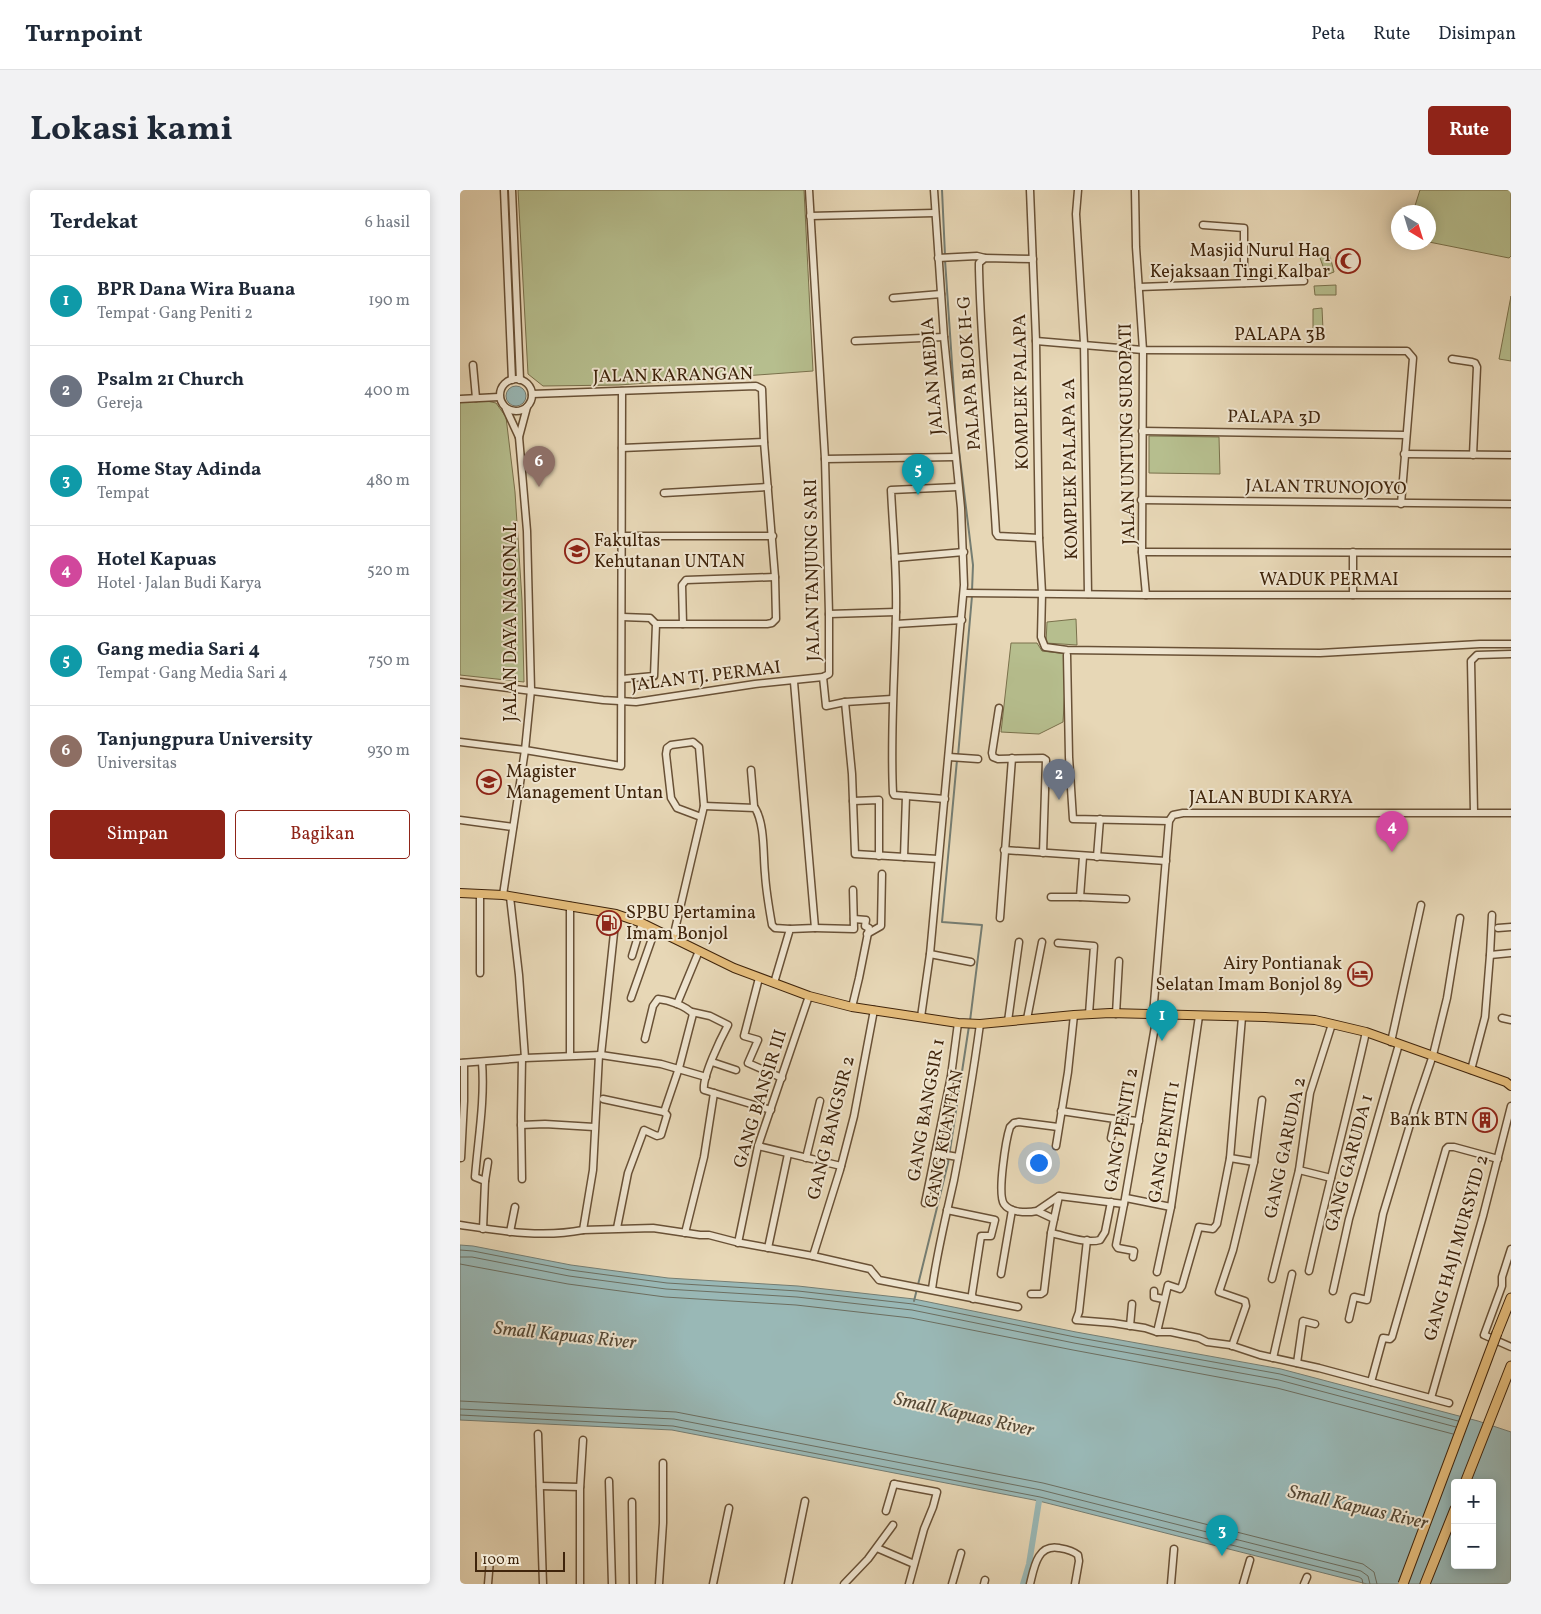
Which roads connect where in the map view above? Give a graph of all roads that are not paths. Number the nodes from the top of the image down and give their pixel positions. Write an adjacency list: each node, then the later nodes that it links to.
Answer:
1 (504, 190): 26 (street)
2 (512, 190): 27 (street)
3 (809, 190): 9 (street, JALAN TANJUNG SARI)
4 (934, 190): 8 (street, JALAN MEDIA)
5 (1030, 190): 13 (street, KOMPLEK PALAPA)
6 (1078, 190): 22 (street, KOMPLEK PALAPA 2A)
7 (1135, 190): 16 (street, JALAN UNTUNG SUROPATI)
8 (934, 213): 9 (street); 11 (street, JALAN MEDIA)
9 (810, 216): 44 (street, JALAN TANJUNG SARI)
10 (1203, 225): 15 (street)
11 (938, 258): 12 (street); 17 (street, JALAN MEDIA)
12 (985, 258): 13 (street); 53 (street, PALAPA BLOK H-G)
13 (1033, 259): 21 (street, KOMPLEK PALAPA)
14 (1304, 281): 15 (street)
15 (1244, 283): 16 (street)
16 (1139, 287): 23 (street, JALAN UNTUNG SUROPATI)
17 (941, 294): 18 (street); 19 (street, JALAN MEDIA)
18 (893, 298)
19 (944, 337): 20 (street); 43 (street, JALAN MEDIA)
20 (855, 340)
21 (1036, 340): 22 (street, PALAPA 3B); 53 (street, KOMPLEK PALAPA)
22 (1084, 343): 23 (street, PALAPA 3B); 62 (street, KOMPLEK PALAPA 2A)
23 (1143, 350): 35 (street, JALAN UNTUNG SUROPATI); 36 (street, PALAPA 3B)
24 (1452, 359): 41 (street)
25 (474, 364): 31 (street)
26 (512, 380): 27 (street); 30 (street)
27 (520, 380): 29 (street)
28 (622, 391): 29 (street, JALAN KARANGAN); 38 (street, JALAN KARANGAN); 39 (street)
29 (532, 394): 33 (street, JALAN DAYA NASIONAL)
30 (499, 397): 31 (street); 34 (street, JALAN DAYA NASIONAL)
31 (476, 398): 32 (street)
32 (460, 399)
33 (528, 407): 34 (street); 37 (street, JALAN DAYA NASIONAL)
34 (506, 409): 37 (street, JALAN DAYA NASIONAL)
35 (1142, 431): 36 (street, PALAPA 3D); 48 (street, JALAN UNTUNG SUROPATI)
36 (1406, 435): 40 (street)
37 (519, 437): 80 (street, JALAN DAYA NASIONAL)
38 (764, 442): 39 (street); 46 (street, JALAN KARANGAN)
39 (622, 448): 51 (street)
40 (1404, 454): 41 (street); 49 (street)
41 (1473, 455): 42 (street)
42 (1511, 455)
43 (955, 457): 44 (street); 45 (street, JALAN MEDIA)
44 (825, 459): 67 (street, JALAN TANJUNG SARI)
45 (958, 487): 54 (street, JALAN MEDIA); 58 (street)
46 (768, 488): 47 (street); 52 (street, JALAN KARANGAN)
47 (664, 493)
48 (1141, 500): 49 (street, JALAN TRUNOJOYO); 55 (street, JALAN UNTUNG SUROPATI)
49 (1401, 504): 50 (street, JALAN TRUNOJOYO)
50 (1511, 504)
51 (621, 536): 52 (street); 68 (street)
52 (773, 536): 59 (street, JALAN KARANGAN)
53 (1039, 538): 61 (street, KOMPLEK PALAPA)
54 (964, 552): 58 (street); 60 (street, JALAN MEDIA)
55 (1142, 552): 56 (street, JALAN UNTUNG SUROPATI); 63 (street)
56 (1353, 552): 57 (street, JALAN UNTUNG SUROPATI); 64 (street)
57 (1511, 553)
58 (896, 558): 66 (street)
59 (775, 577): 71 (street); 71 (street, JALAN KARANGAN)
60 (965, 593): 61 (street, WADUK PERMAI); 69 (street, JALAN MEDIA)
61 (1042, 593): 62 (street, WADUK PERMAI); 73 (street, KOMPLEK PALAPA)
62 (1088, 594): 63 (street, WADUK PERMAI)
63 (1146, 595): 64 (street, WADUK PERMAI)
64 (1353, 595): 65 (street, WADUK PERMAI)
65 (1511, 596)
66 (896, 612): 67 (street); 72 (street)
67 (829, 614): 76 (street, JALAN TANJUNG SARI)
68 (622, 618): 70 (street, JALAN KARANGAN); 77 (street)
69 (962, 620): 72 (street); 87 (street, JALAN MEDIA)
70 (656, 624): 71 (street, JALAN KARANGAN); 77 (street)
71 (683, 624)
72 (896, 624): 81 (street)
73 (1511, 644)
74 (1067, 654): 100 (street)
75 (1511, 654): 96 (street)
76 (823, 678): 79 (street, JALAN TANJUNG SARI); 83 (street)
77 (622, 679): 82 (street)
78 (460, 682): 80 (street, JALAN TJ. PERMAI)
79 (794, 682): 82 (street, JALAN TJ. PERMAI); 128 (street, JALAN TANJUNG SARI)
80 (531, 690): 82 (street, JALAN TJ. PERMAI); 86 (street, JALAN DAYA NASIONAL)
81 (892, 699): 83 (street); 91 (street)
82 (622, 702): 86 (street)
83 (845, 702): 93 (street)
84 (999, 708): 88 (street)
85 (460, 742): 86 (street)
86 (526, 750): 102 (street, JALAN DAYA NASIONAL)
87 (950, 757): 89 (street); 92 (street, JALAN MEDIA)
88 (1012, 758): 103 (street); 104 (street)
89 (978, 759)
90 (752, 770): 95 (street)
91 (906, 796): 92 (street); 107 (street)
92 (945, 799): 109 (street, JALAN MEDIA)
93 (853, 802): 105 (street); 105 (street)
94 (704, 806): 95 (street); 98 (street); 98 (street)
95 (754, 806): 130 (street)
96 (1474, 812): 97 (street, JALAN BUDI KARYA); 101 (street, JALAN BUDI KARYA)
97 (1511, 813)
98 (701, 817): 133 (street)
99 (460, 820): 102 (street)
100 (1100, 820): 101 (street); 108 (street)
101 (1169, 821): 110 (street, JALAN BUDI KARYA)
102 (514, 827): 115 (street, JALAN DAYA NASIONAL)
103 (1004, 850): 104 (street); 123 (street)
104 (1043, 853): 106 (street)
105 (880, 856): 107 (street)
106 (1083, 856): 108 (street); 117 (street)
107 (904, 857): 109 (street)
108 (1097, 857): 110 (street)
109 (938, 859): 139 (street, JALAN MEDIA)
110 (1166, 861): 156 (street, JALAN BUDI KARYA)
111 (882, 874): 132 (street)
112 (853, 890): 125 (street)
113 (460, 893): 114 (main road)
114 (480, 894): 115 (main road); 144 (street)
115 (506, 896): 120 (main road); 173 (street, JALAN DAYA NASIONAL)
116 (1051, 897): 117 (street)
117 (1080, 897): 118 (street)
118 (1126, 899)
119 (1421, 905): 169 (street, GANG GARUDA 1)
120 (570, 906): 121 (main road); 172 (street)
121 (616, 914): 126 (main road); 170 (street)
122 (1492, 915): 140 (street)
123 (1000, 918)
124 (1460, 918): 171 (street)
125 (854, 919): 128 (street); 132 (street)
126 (642, 924): 131 (main road); 141 (street)
127 (1511, 927): 129 (street)
128 (815, 928): 130 (street)
129 (1498, 928)
130 (790, 929): 146 (street)
131 (655, 930): 133 (main road); 148 (street)
132 (868, 931): 150 (street)
133 (672, 938): 137 (main road)
134 (1019, 942): 163 (street)
135 (1042, 942): 161 (street)
136 (1058, 943): 153 (street)
137 (699, 951): 145 (main road); 149 (street)
138 (1511, 953): 140 (street)
139 (930, 954): 143 (street); 158 (street, JALAN MEDIA)
140 (1490, 955): 179 (street)
141 (632, 956)
142 (1119, 961): 154 (street)
143 (971, 962)
144 (480, 973)
145 (759, 978): 146 (main road); 181 (street)
146 (774, 983): 147 (main road)
147 (809, 996): 150 (main road); 181 (street, GANG BANSIR III)
148 (631, 998)
149 (677, 1004): 152 (street); 168 (street)
150 (852, 1007): 151 (main road)
151 (874, 1010): 158 (main road); 208 (street, GANG BANGSIR 2)
152 (692, 1012): 175 (street); 177 (street)
153 (1089, 1014): 154 (main road); 155 (main road)
154 (1116, 1014): 156 (main road)
155 (1074, 1015): 161 (main road); 189 (street)
156 (1155, 1015): 157 (main road); 192 (street, GANG PENITI 2)
157 (1199, 1016): 159 (main road); 218 (street, GANG PENITI 1)
158 (921, 1017): 164 (main road)
159 (1242, 1017): 166 (main road); 204 (street)
160 (1502, 1018): 162 (street)
161 (1027, 1019): 163 (main road)
162 (1511, 1020)
163 (1008, 1021): 165 (main road)
164 (959, 1023): 165 (main road); 199 (street, GANG BANGSIR 1)
165 (979, 1024): 201 (street, GANG KUANTAN)
166 (1332, 1024): 167 (main road); 209 (street, GANG GARUDA 2)
167 (1366, 1032): 169 (main road); 210 (street)
168 (645, 1039)
169 (1395, 1043): 171 (main road); 243 (street, GANG GARUDA 1)
170 (600, 1055): 172 (street); 177 (street); 194 (street)
171 (1433, 1055): 179 (main road); 250 (street)
172 (570, 1056): 173 (street)
173 (524, 1058): 174 (street); 193 (street, JALAN DAYA NASIONAL)
174 (482, 1062): 176 (street); 212 (street)
175 (712, 1062): 178 (street); 180 (street)
176 (462, 1063): 202 (street)
177 (679, 1068): 180 (street); 190 (street)
178 (736, 1070)
179 (1472, 1070): 182 (main road)
180 (706, 1077): 183 (street)
181 (782, 1078): 188 (street, GANG BANSIR III)
182 (1510, 1084)
183 (714, 1093): 188 (street); 228 (street)
184 (603, 1099): 190 (street)
185 (1262, 1100): 207 (street)
186 (820, 1101): 203 (street)
187 (1511, 1106): 205 (street, GANG HAJI MURSYID 2)
188 (771, 1110): 197 (street, GANG BANSIR III)
189 (1061, 1111): 191 (street); 195 (street)
190 (664, 1112): 225 (street)
191 (1115, 1119): 192 (street); 196 (street)
192 (1139, 1121): 214 (street, GANG PENITI 2)
193 (521, 1124): 194 (street); 211 (street, JALAN DAYA NASIONAL)
194 (594, 1127): 226 (street)
195 (1058, 1127): 198 (street); 220 (street)
196 (1110, 1138)
197 (758, 1146): 200 (street); 231 (street, GANG BANSIR III)
198 (1056, 1146)
199 (937, 1153): 201 (street); 216 (street, GANG BANGSIR 1)
200 (788, 1154): 203 (street); 232 (street)
201 (956, 1156): 219 (street, GANG KUANTAN)
202 (461, 1158)
203 (806, 1158): 208 (street)
204 (1230, 1158): 207 (street); 247 (street)
205 (1498, 1159): 259 (street); 260 (street, GANG HAJI MURSYID 2)
206 (488, 1162): 212 (street)
207 (1254, 1162): 254 (street)
208 (841, 1166): 234 (street, GANG BANGSIR 2)
209 (1299, 1170): 210 (street); 240 (street, GANG GARUDA 2)
210 (1332, 1178): 236 (street)
211 (522, 1179)
212 (485, 1181): 224 (street)
213 (1059, 1196): 215 (street, GANG PENITI 2); 221 (street); 222 (street)
214 (1125, 1201): 215 (street, GANG PENITI 2); 218 (street); 235 (street)
215 (1111, 1202): 230 (street)
216 (925, 1203)
217 (515, 1207): 227 (street)
218 (1171, 1207): 237 (street, GANG PENITI 1)
219 (948, 1210): 241 (street, GANG KUANTAN); 245 (street)
220 (1012, 1210): 221 (street); 238 (street)
221 (1037, 1211): 222 (street)
222 (1054, 1220): 229 (street)
223 (460, 1225): 224 (street)
224 (483, 1228): 227 (street)
225 (617, 1228): 226 (street); 228 (street)
226 (584, 1230): 227 (street)
227 (510, 1232)
228 (685, 1233): 231 (street)
229 (1051, 1233): 230 (street); 244 (street)
230 (1087, 1240): 252 (street)
231 (738, 1243): 232 (street)
232 (768, 1248): 234 (street)
233 (1511, 1249): 255 (street)
234 (813, 1254): 241 (street)
235 (1133, 1257)
236 (1309, 1271)
237 (1158, 1272)
238 (1000, 1274)
239 (1292, 1274): 256 (street)
240 (1272, 1278)
241 (932, 1289): 245 (street)
242 (1154, 1290): 247 (street)
243 (1333, 1291)
244 (1031, 1294)
245 (973, 1298): 249 (street)
246 (1511, 1298): 298 (highway, bridge)
247 (1163, 1299): 253 (street)
248 (1132, 1304): 252 (street)
249 (1018, 1306)
250 (1349, 1319)
251 (1315, 1324): 257 (street)
252 (1130, 1326): 253 (street)
253 (1157, 1332): 254 (street)
254 (1232, 1346): 256 (street)
255 (1511, 1347)
256 (1273, 1358): 257 (street)
257 (1296, 1364): 259 (street)
258 (1511, 1366): 265 (highway)
259 (1371, 1382): 260 (street)
260 (1431, 1398): 261 (street)
261 (1449, 1403)
262 (538, 1434): 267 (street)
263 (583, 1440): 268 (street)
264 (663, 1463): 288 (street)
265 (1467, 1479)
266 (609, 1481): 286 (street)
267 (540, 1486): 268 (street); 284 (street)
268 (580, 1487): 285 (street)
269 (804, 1501): 290 (street)
270 (632, 1502): 287 (street)
271 (729, 1508): 289 (street)
272 (886, 1511): 280 (street)
273 (1451, 1519): 299 (highway)
274 (894, 1525): 275 (street)
275 (877, 1548): 280 (street); 282 (street)
276 (1174, 1549): 295 (street)
277 (961, 1553): 292 (street)
278 (490, 1560): 283 (street)
279 (1250, 1560): 296 (street)
280 (914, 1564): 291 (street)
281 (1306, 1576): 297 (street)
282 (846, 1583)
283 (488, 1584)
284 (543, 1584)
285 (580, 1584)
286 (612, 1584)
287 (633, 1584)
288 (659, 1584)
289 (713, 1584)
290 (788, 1584)
291 (909, 1584)
292 (952, 1584)
293 (1030, 1584): 294 (street)
294 (1075, 1584)
295 (1171, 1584)
296 (1243, 1584)
297 (1304, 1584)
298 (1403, 1584)
299 (1425, 1584)

